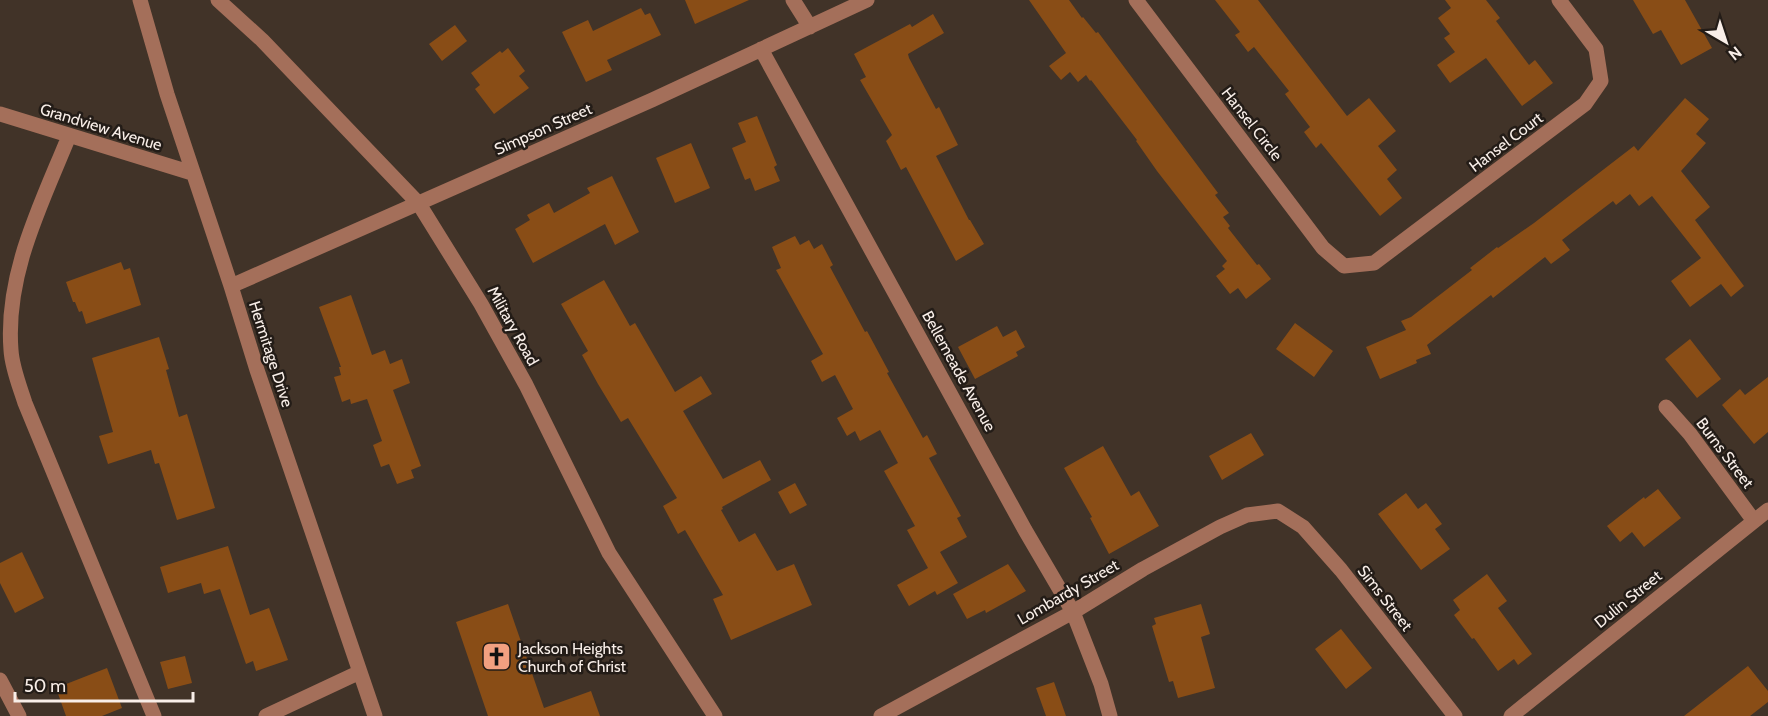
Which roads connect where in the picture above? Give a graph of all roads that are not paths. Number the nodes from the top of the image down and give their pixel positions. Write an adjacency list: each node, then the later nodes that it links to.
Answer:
1 (140, 0): 11 (street, Hermitage Drive)
2 (218, 0): 12 (street, Military Road)
3 (793, 0): 7 (street)
4 (867, 0): 7 (street, Simpson Street)
5 (1136, 0): 13 (street, Hansel Circle)
6 (1559, 0): 13 (street, Hansel Court)
7 (810, 27): 8 (street, Simpson Street)
8 (761, 49): 12 (street, Simpson Street); 19 (street, Bellemeade Avenue)
9 (0, 114): 10 (street, Grandview Avenue)
10 (69, 136): 11 (street, Grandview Avenue); 23 (street)
11 (192, 173): 14 (street, Hermitage Drive)
12 (419, 204): 14 (street, Simpson Street); 26 (street, Military Road)
13 (1344, 266)
14 (231, 286): 20 (street, Hermitage Drive)
15 (1666, 407): 18 (street, Burns Street)
16 (1768, 510): 18 (street, Dulin Street)
17 (1278, 511): 19 (street, Lombardy Street); 29 (street, Sims Street)
18 (1754, 521): 30 (street, Dulin Street)
19 (1073, 612): 27 (street, Lombardy Street); 28 (street, Bellemeade Avenue)
20 (360, 672): 24 (street); 25 (street, Hermitage Drive)
21 (0, 680): 22 (street)
22 (19, 716)
23 (154, 716)
24 (266, 716)
25 (375, 716)
26 (715, 716)
27 (881, 716)
28 (1110, 716)
29 (1455, 716)
30 (1511, 716)

